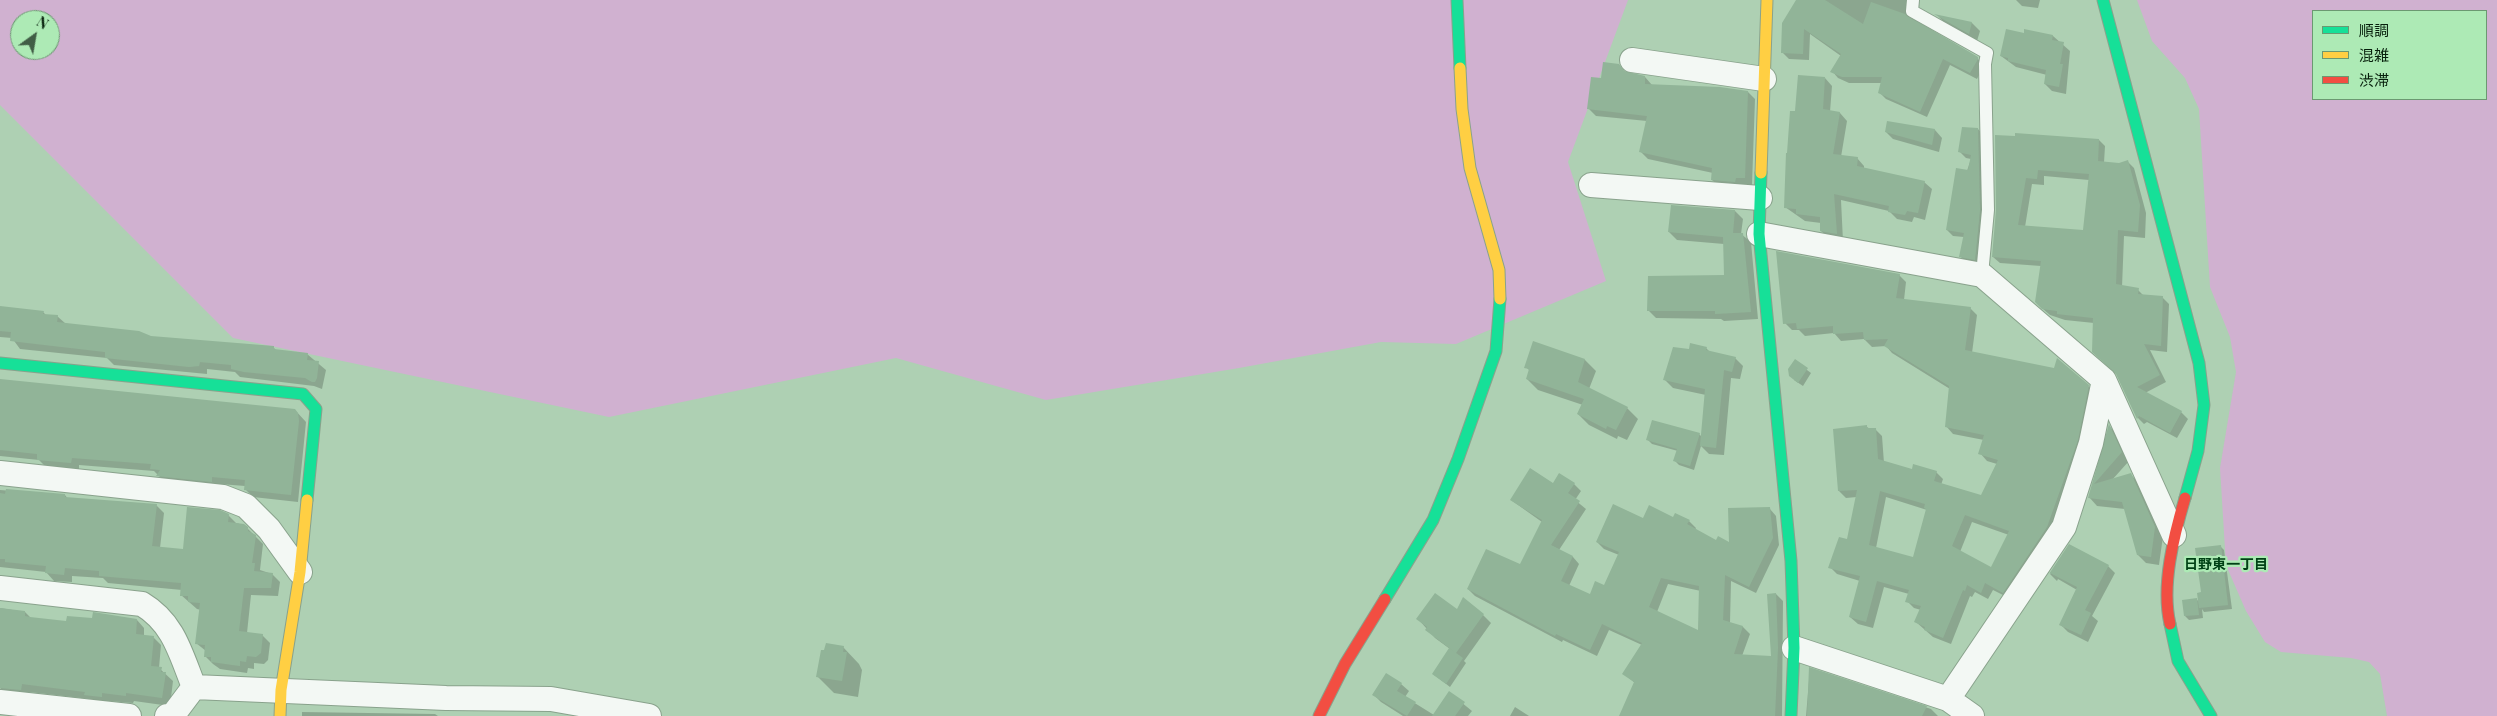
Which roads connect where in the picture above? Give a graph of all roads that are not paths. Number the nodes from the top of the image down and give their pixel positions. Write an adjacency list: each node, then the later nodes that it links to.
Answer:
1 (1457, 0): 28 (street)
2 (1767, 0): 6 (street)
3 (1913, 0): 10 (lane)
4 (2103, 0): 14 (street)
5 (1632, 60): 6 (street)
6 (1764, 79): 8 (street)
7 (1590, 185): 8 (street)
8 (1760, 198): 9 (street)
9 (1759, 234): 10 (street); 17 (street)
10 (1982, 275): 12 (street)
11 (0, 363): 15 (street)
12 (2104, 380): 14 (street); 21 (street)
13 (0, 473): 15 (street)
14 (2174, 535): 31 (street)
15 (300, 572): 19 (street)
16 (0, 588): 18 (street)
17 (1794, 648): 21 (street); 29 (street)
18 (194, 687): 19 (street); 24 (street)
19 (281, 690): 20 (street); 25 (street)
20 (551, 699): 26 (street); 27 (street)
21 (1948, 699): 30 (street)
22 (0, 702): 23 (street)
23 (129, 716)
24 (167, 716)
25 (280, 716)
26 (535, 716)
27 (649, 716)
28 (1318, 716)
29 (1791, 716)
30 (1972, 716)
31 (2211, 716)

